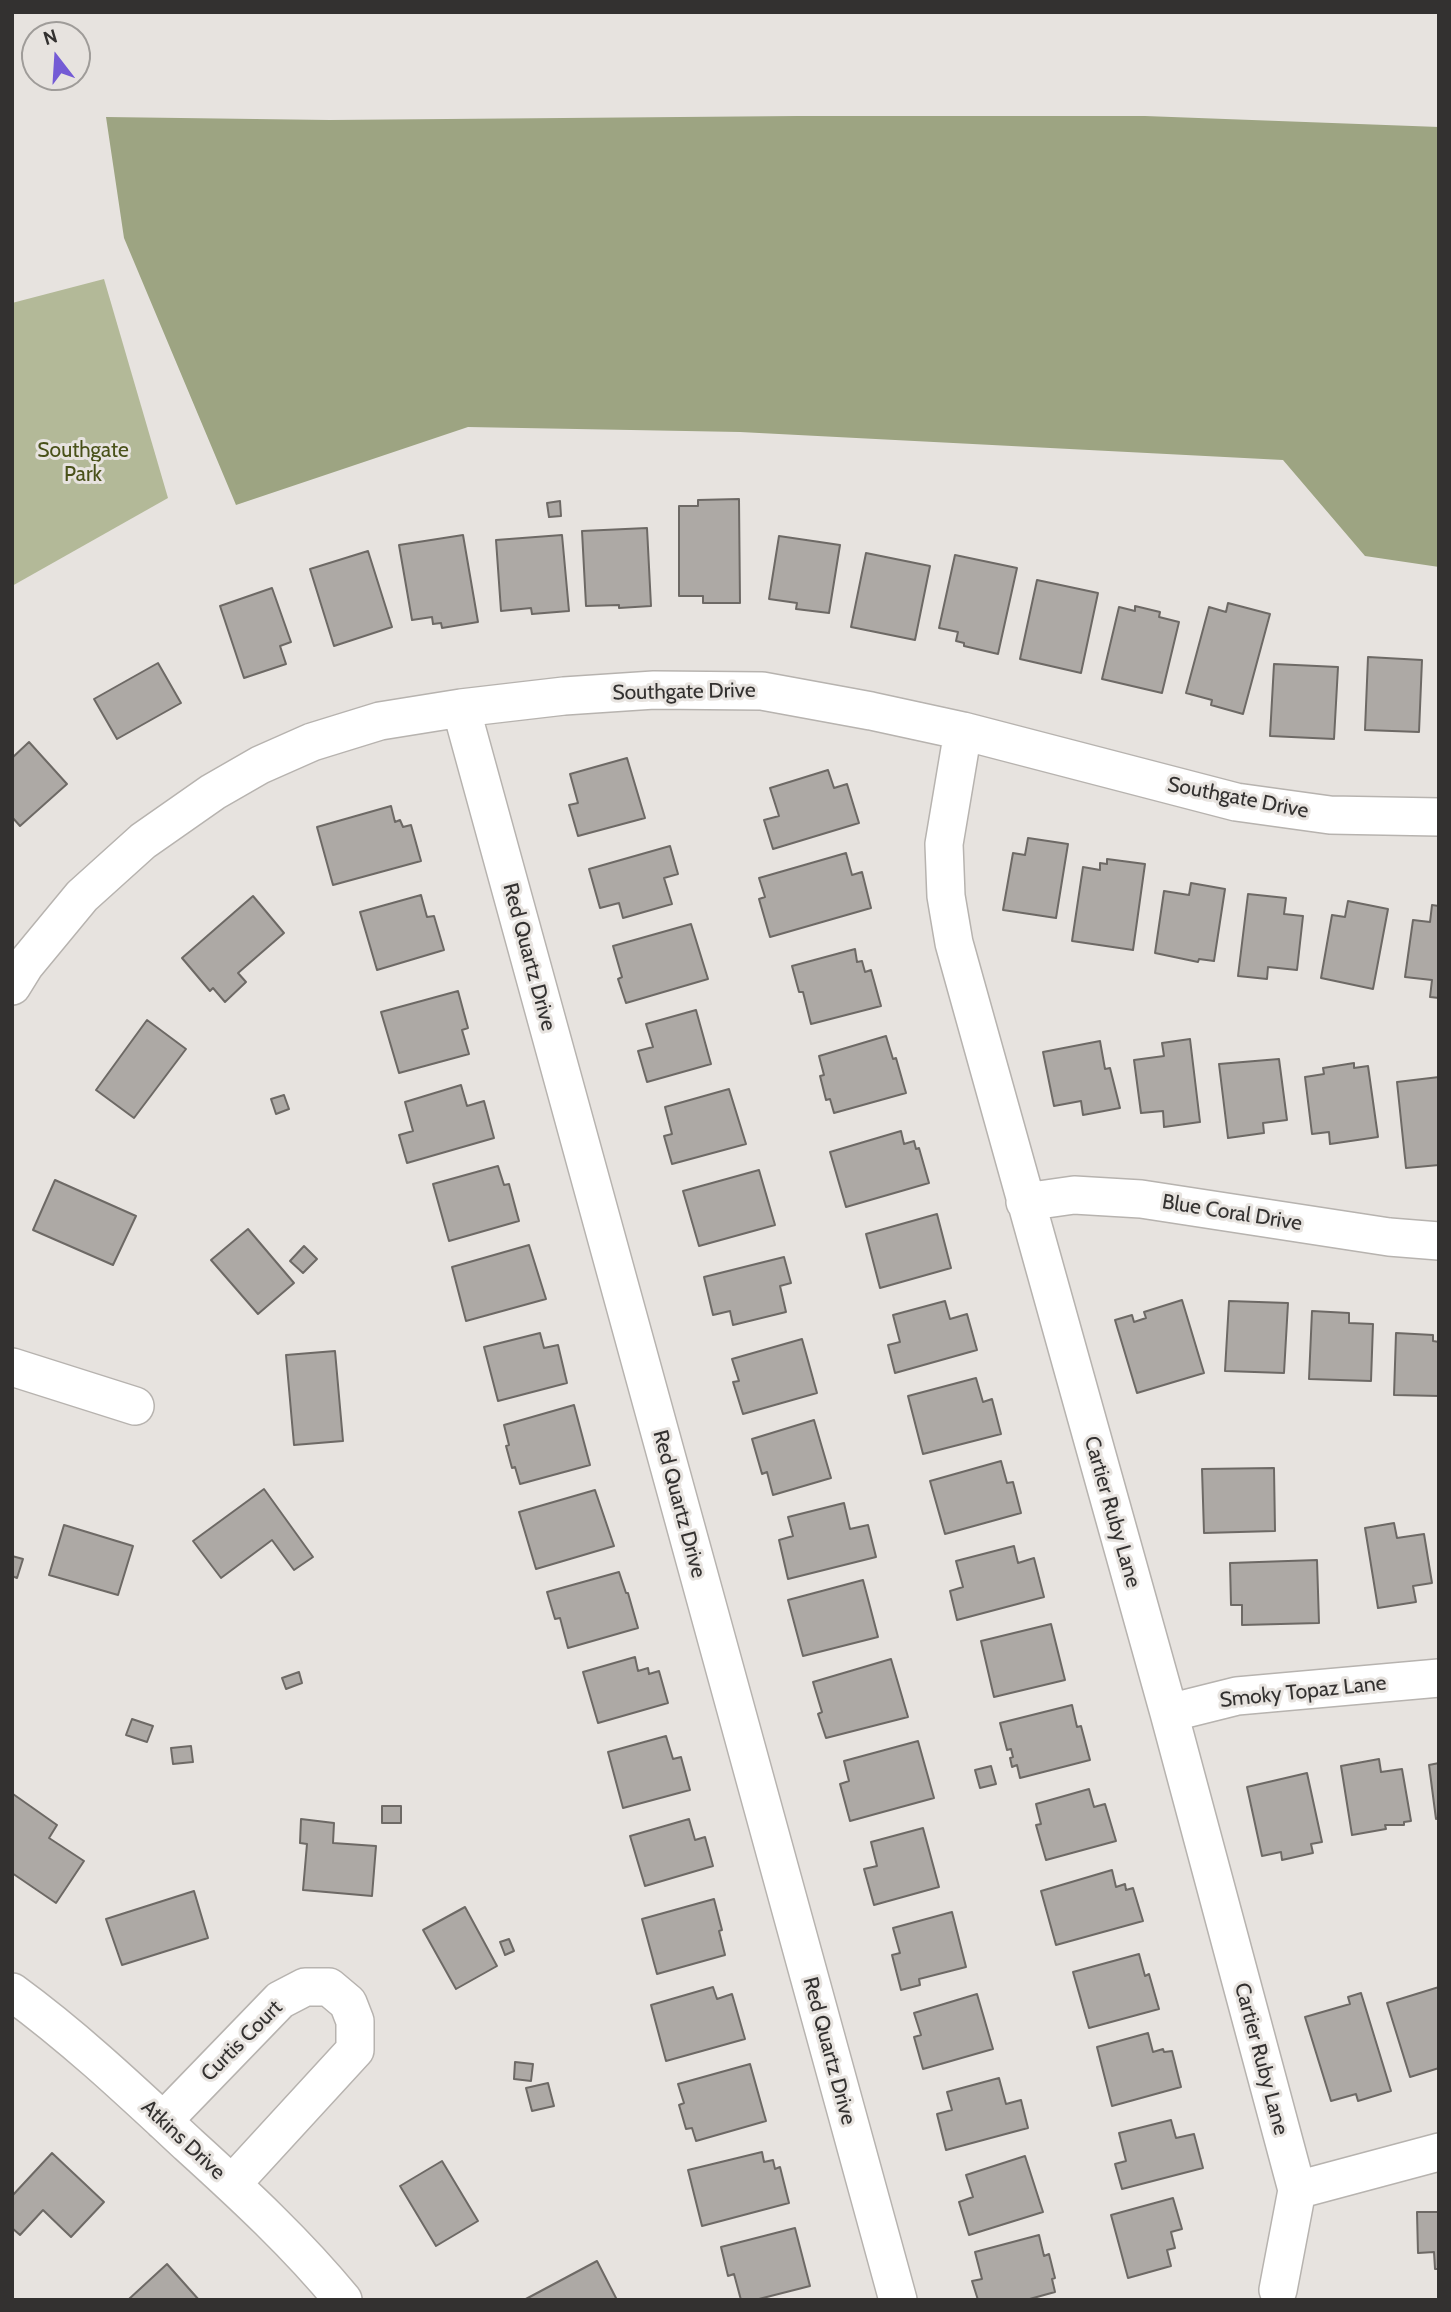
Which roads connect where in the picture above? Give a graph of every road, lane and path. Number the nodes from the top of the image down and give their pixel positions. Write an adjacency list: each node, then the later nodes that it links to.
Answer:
1 (461, 708): 2 (street, Southgate Drive); 4 (street, Southgate Drive); 18 (street, Red Quartz Drive)
2 (963, 731): 3 (street, Southgate Drive); 5 (street, Cartier Ruby Lane)
3 (1439, 817)
4 (12, 986)
5 (1026, 1202): 6 (street, Blue Coral Drive); 10 (street, Cartier Ruby Lane)
6 (1439, 1241)
7 (12, 1367): 8 (street)
8 (135, 1406)
9 (1439, 1678): 10 (street, Smoky Topaz Lane)
10 (1169, 1713): 15 (street, Cartier Ruby Lane)
11 (12, 1992): 12 (street, Atkins Drive)
12 (163, 2121): 14 (street, Atkins Drive); 14 (street, Curtis Court)
13 (1439, 2152): 15 (street)
14 (232, 2184): 17 (street, Atkins Drive)
15 (1297, 2190): 16 (street, Cartier Ruby Lane)
16 (1278, 2291)
17 (343, 2300)
18 (898, 2300)

